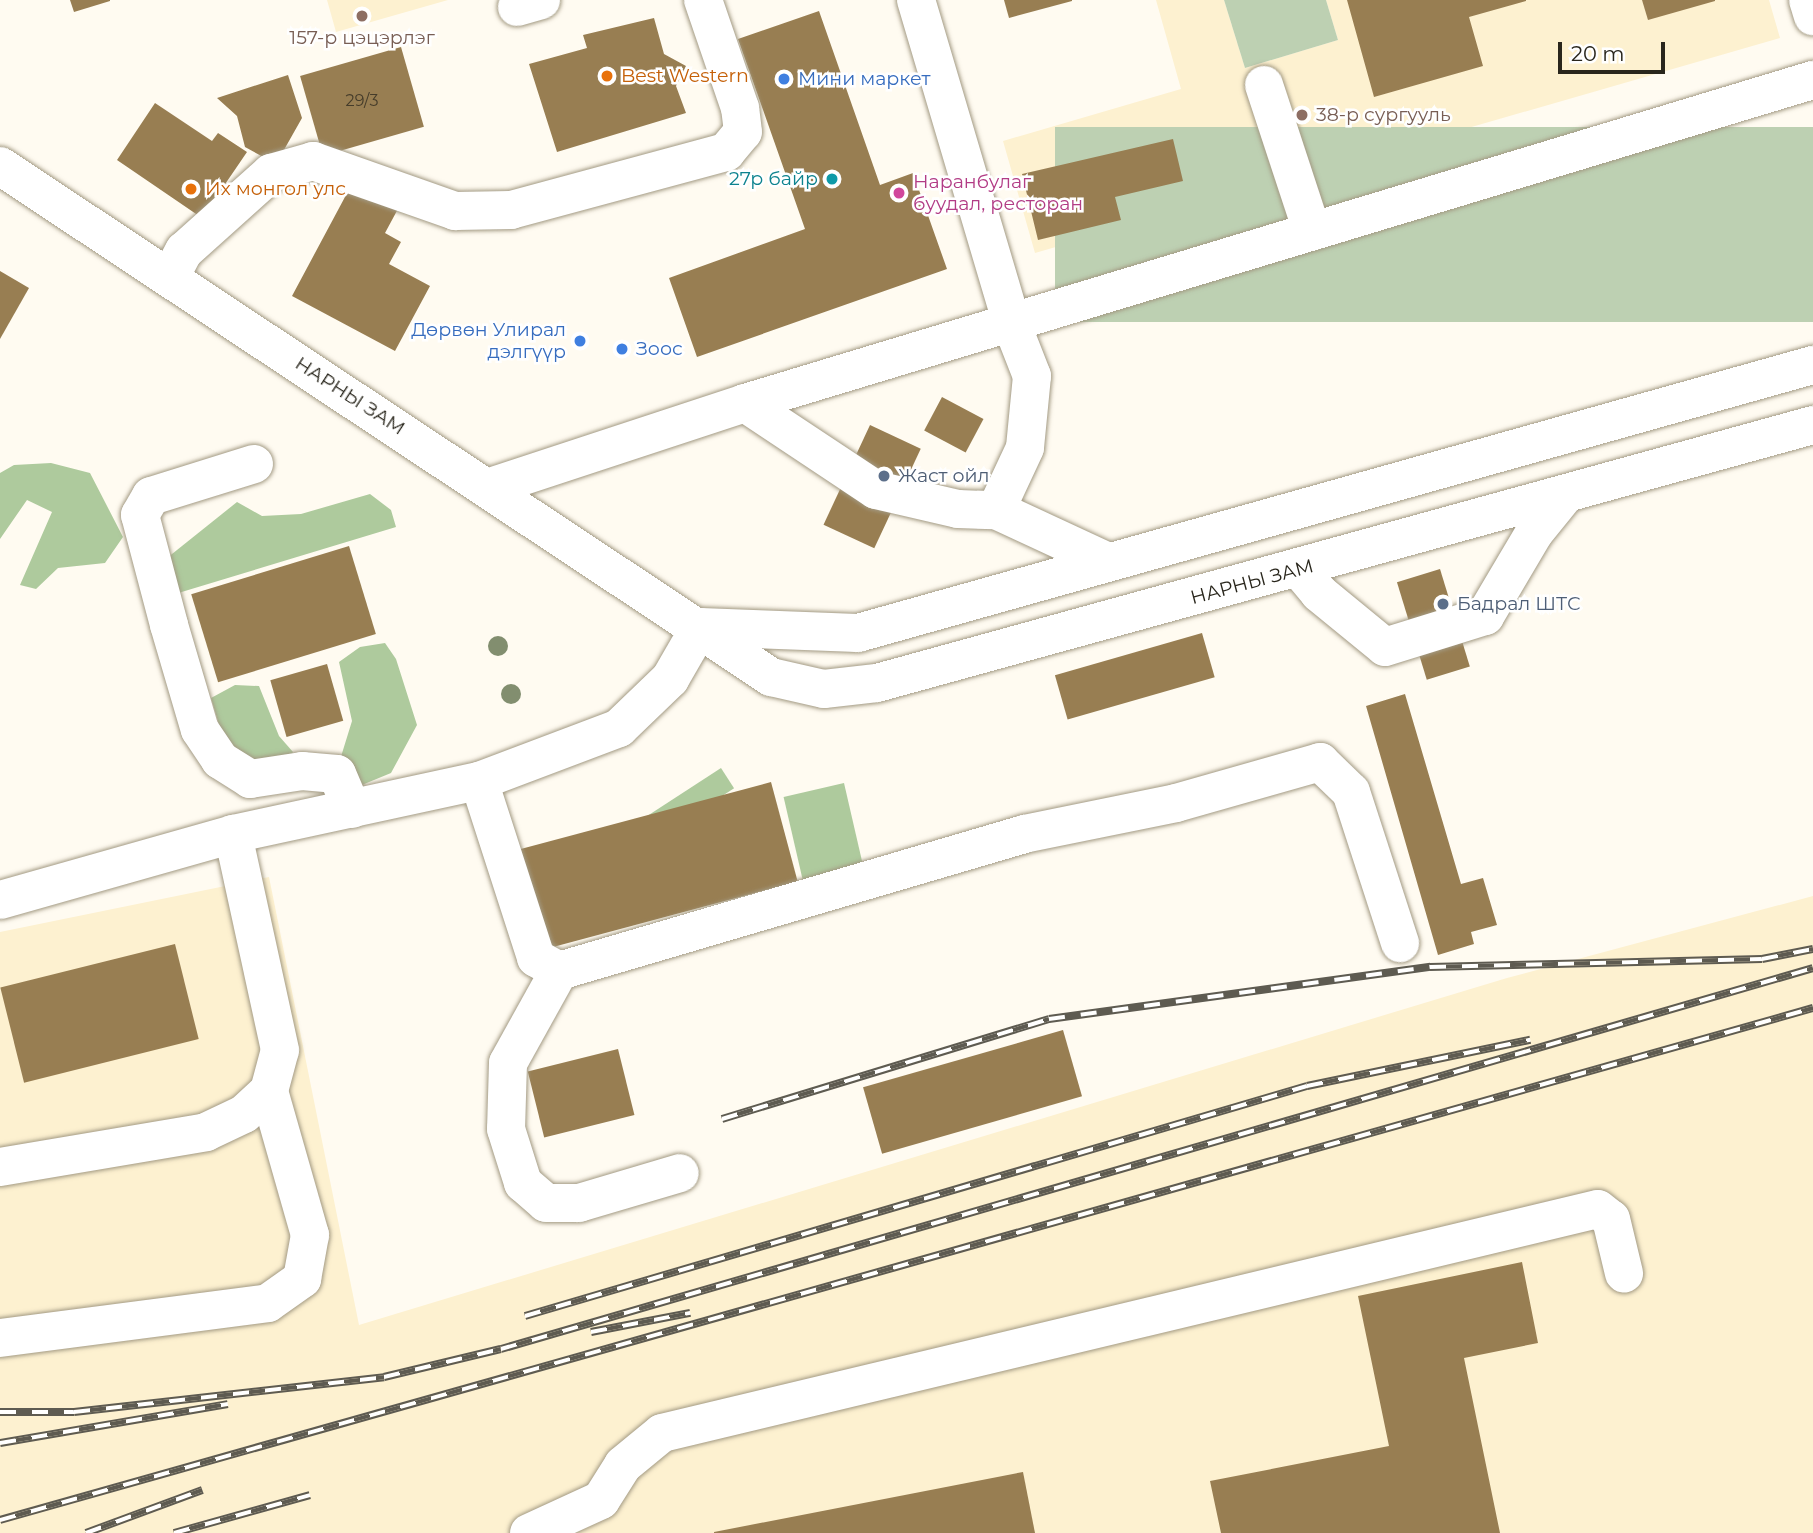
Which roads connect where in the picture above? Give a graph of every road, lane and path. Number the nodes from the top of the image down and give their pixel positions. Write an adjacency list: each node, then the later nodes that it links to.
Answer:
1 (703, 0): 9 (main road)
2 (916, 0): 10 (main road)
3 (1808, 0): 4 (main road)
4 (1813, 16)
5 (1813, 80): 8 (main road)
6 (1264, 85): 8 (main road)
7 (0, 166): 9 (main road, НАРНЫ ЗАМ)
8 (1312, 231): 10 (main road)
9 (170, 277): 15 (main road, НАРНЫ ЗАМ)
10 (1012, 325): 12 (main road); 17 (main road)
11 (1813, 365): 18 (main road)
12 (745, 403): 15 (main road); 17 (main road)
13 (1813, 425): 16 (main road, НАРНЫ ЗАМ)
14 (254, 464): 22 (main road)
15 (490, 487): 20 (main road, НАРНЫ ЗАМ)
16 (1564, 496): 19 (main road, НАРНЫ ЗАМ); 19 (main road)
17 (996, 510): 18 (main road)
18 (1108, 562): 20 (main road)
19 (1300, 569): 20 (main road, НАРНЫ ЗАМ)
20 (700, 628): 21 (main road)
21 (479, 781): 22 (main road); 26 (main road)
22 (352, 809): 23 (main road)
23 (233, 834): 24 (main road); 27 (main road)
24 (0, 900)
25 (1400, 943): 26 (main road)
26 (559, 971): 29 (main road)
27 (269, 1091): 28 (main road); 31 (main road)
28 (0, 1167)
29 (680, 1173)
30 (1625, 1273): 32 (main road)
31 (0, 1338)
32 (528, 1533)

